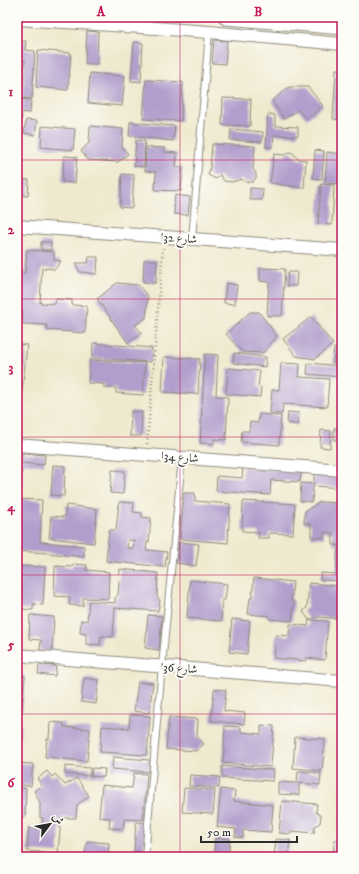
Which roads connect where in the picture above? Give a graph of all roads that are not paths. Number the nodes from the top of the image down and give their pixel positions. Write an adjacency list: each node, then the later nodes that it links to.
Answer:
1 (145, 17): 4 (street)
2 (226, 17): 5 (street)
3 (17, 19): 4 (street)
4 (126, 26): 6 (street)
5 (342, 27)
6 (209, 32): 7 (street); 9 (lane)
7 (342, 44)
8 (17, 226): 9 (street, شارع 32ا)
9 (192, 239): 10 (street, شارع 32ا)
10 (342, 250)
11 (17, 445): 12 (street, شارع 34ا)
12 (182, 458): 13 (street, شارع 34ا); 15 (lane)
13 (342, 470)
14 (17, 655): 15 (street, شارع 36ا)
15 (162, 666): 16 (street, شارع 36ا); 17 (lane)
16 (342, 680)
17 (145, 857)

